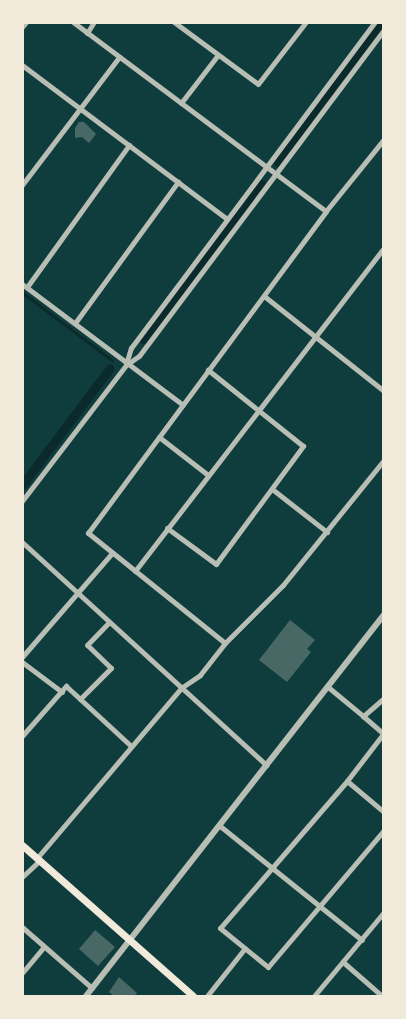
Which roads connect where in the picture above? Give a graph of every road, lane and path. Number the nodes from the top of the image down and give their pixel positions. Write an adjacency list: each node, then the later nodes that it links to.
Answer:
1 (73, 22): 9 (street)
2 (94, 22): 9 (street)
3 (174, 22): 11 (street)
4 (306, 22): 11 (street)
5 (375, 22): 17 (street)
6 (25, 23): 7 (street)
7 (22, 27)
8 (384, 30): 18 (street)
9 (87, 33): 10 (street)
10 (119, 56): 13 (street); 14 (street)
11 (217, 56): 13 (street)
12 (22, 65): 14 (street)
13 (181, 103): 17 (street)
14 (80, 108): 16 (street); 20 (street)
15 (384, 139): 21 (street)
16 (129, 145): 19 (street); 24 (street)
17 (265, 169): 18 (street); 22 (street)
18 (274, 176): 21 (street); 28 (street)
19 (178, 182): 22 (street); 26 (street)
20 (22, 185)
21 (326, 211): 25 (street)
22 (227, 219): 28 (street)
23 (384, 248): 27 (street)
24 (25, 286): 26 (street)
25 (264, 296): 27 (street); 29 (street)
26 (75, 323): 28 (street)
27 (315, 334): 30 (street); 32 (street)
28 (126, 365): 31 (street); 37 (street)
29 (208, 370): 31 (street); 32 (street)
30 (384, 391)
31 (182, 404): 33 (street)
32 (258, 408): 35 (street); 36 (street)
33 (159, 437): 35 (street); 41 (street)
34 (384, 460): 39 (street)
35 (208, 475): 38 (street)
36 (272, 489): 38 (street); 39 (street)
37 (22, 500)
38 (167, 528): 42 (street)
39 (327, 532): 46 (street)
40 (22, 542): 43 (street)
41 (112, 553): 42 (street); 43 (street)
42 (135, 571): 46 (street)
43 (75, 592): 45 (street); 47 (street)
44 (384, 615): 49 (street)
45 (109, 622): 50 (street); 53 (street)
46 (225, 643): 50 (street)
47 (22, 657)
48 (22, 662): 51 (street)
49 (328, 687): 54 (street); 58 (street)
50 (181, 688): 57 (street); 58 (street)
51 (62, 692): 53 (street); 56 (street)
52 (384, 698): 54 (street)
53 (80, 699): 57 (street)
54 (363, 716): 55 (street)
55 (383, 734): 59 (street)
56 (22, 736)
57 (130, 745): 64 (street)
58 (266, 765): 61 (street)
59 (347, 781): 60 (street); 65 (street)
60 (384, 812)
61 (220, 826): 65 (street); 71 (street)
62 (384, 830): 67 (street)
63 (22, 845): 64 (main road)
64 (38, 859): 66 (street); 71 (main road)
65 (273, 868): 67 (street); 73 (street)
66 (23, 876)
67 (319, 906): 70 (street); 73 (street)
68 (384, 912): 70 (street)
69 (22, 927): 72 (street)
70 (362, 940): 74 (street)
71 (130, 941): 76 (street); 78 (main road)
72 (43, 948): 75 (street); 76 (street)
73 (245, 948): 79 (street)
74 (343, 962): 80 (street); 81 (street)
75 (22, 973)
76 (92, 988): 77 (street)
77 (86, 996)
78 (193, 996)
79 (207, 996)
80 (314, 996)
81 (382, 996)

